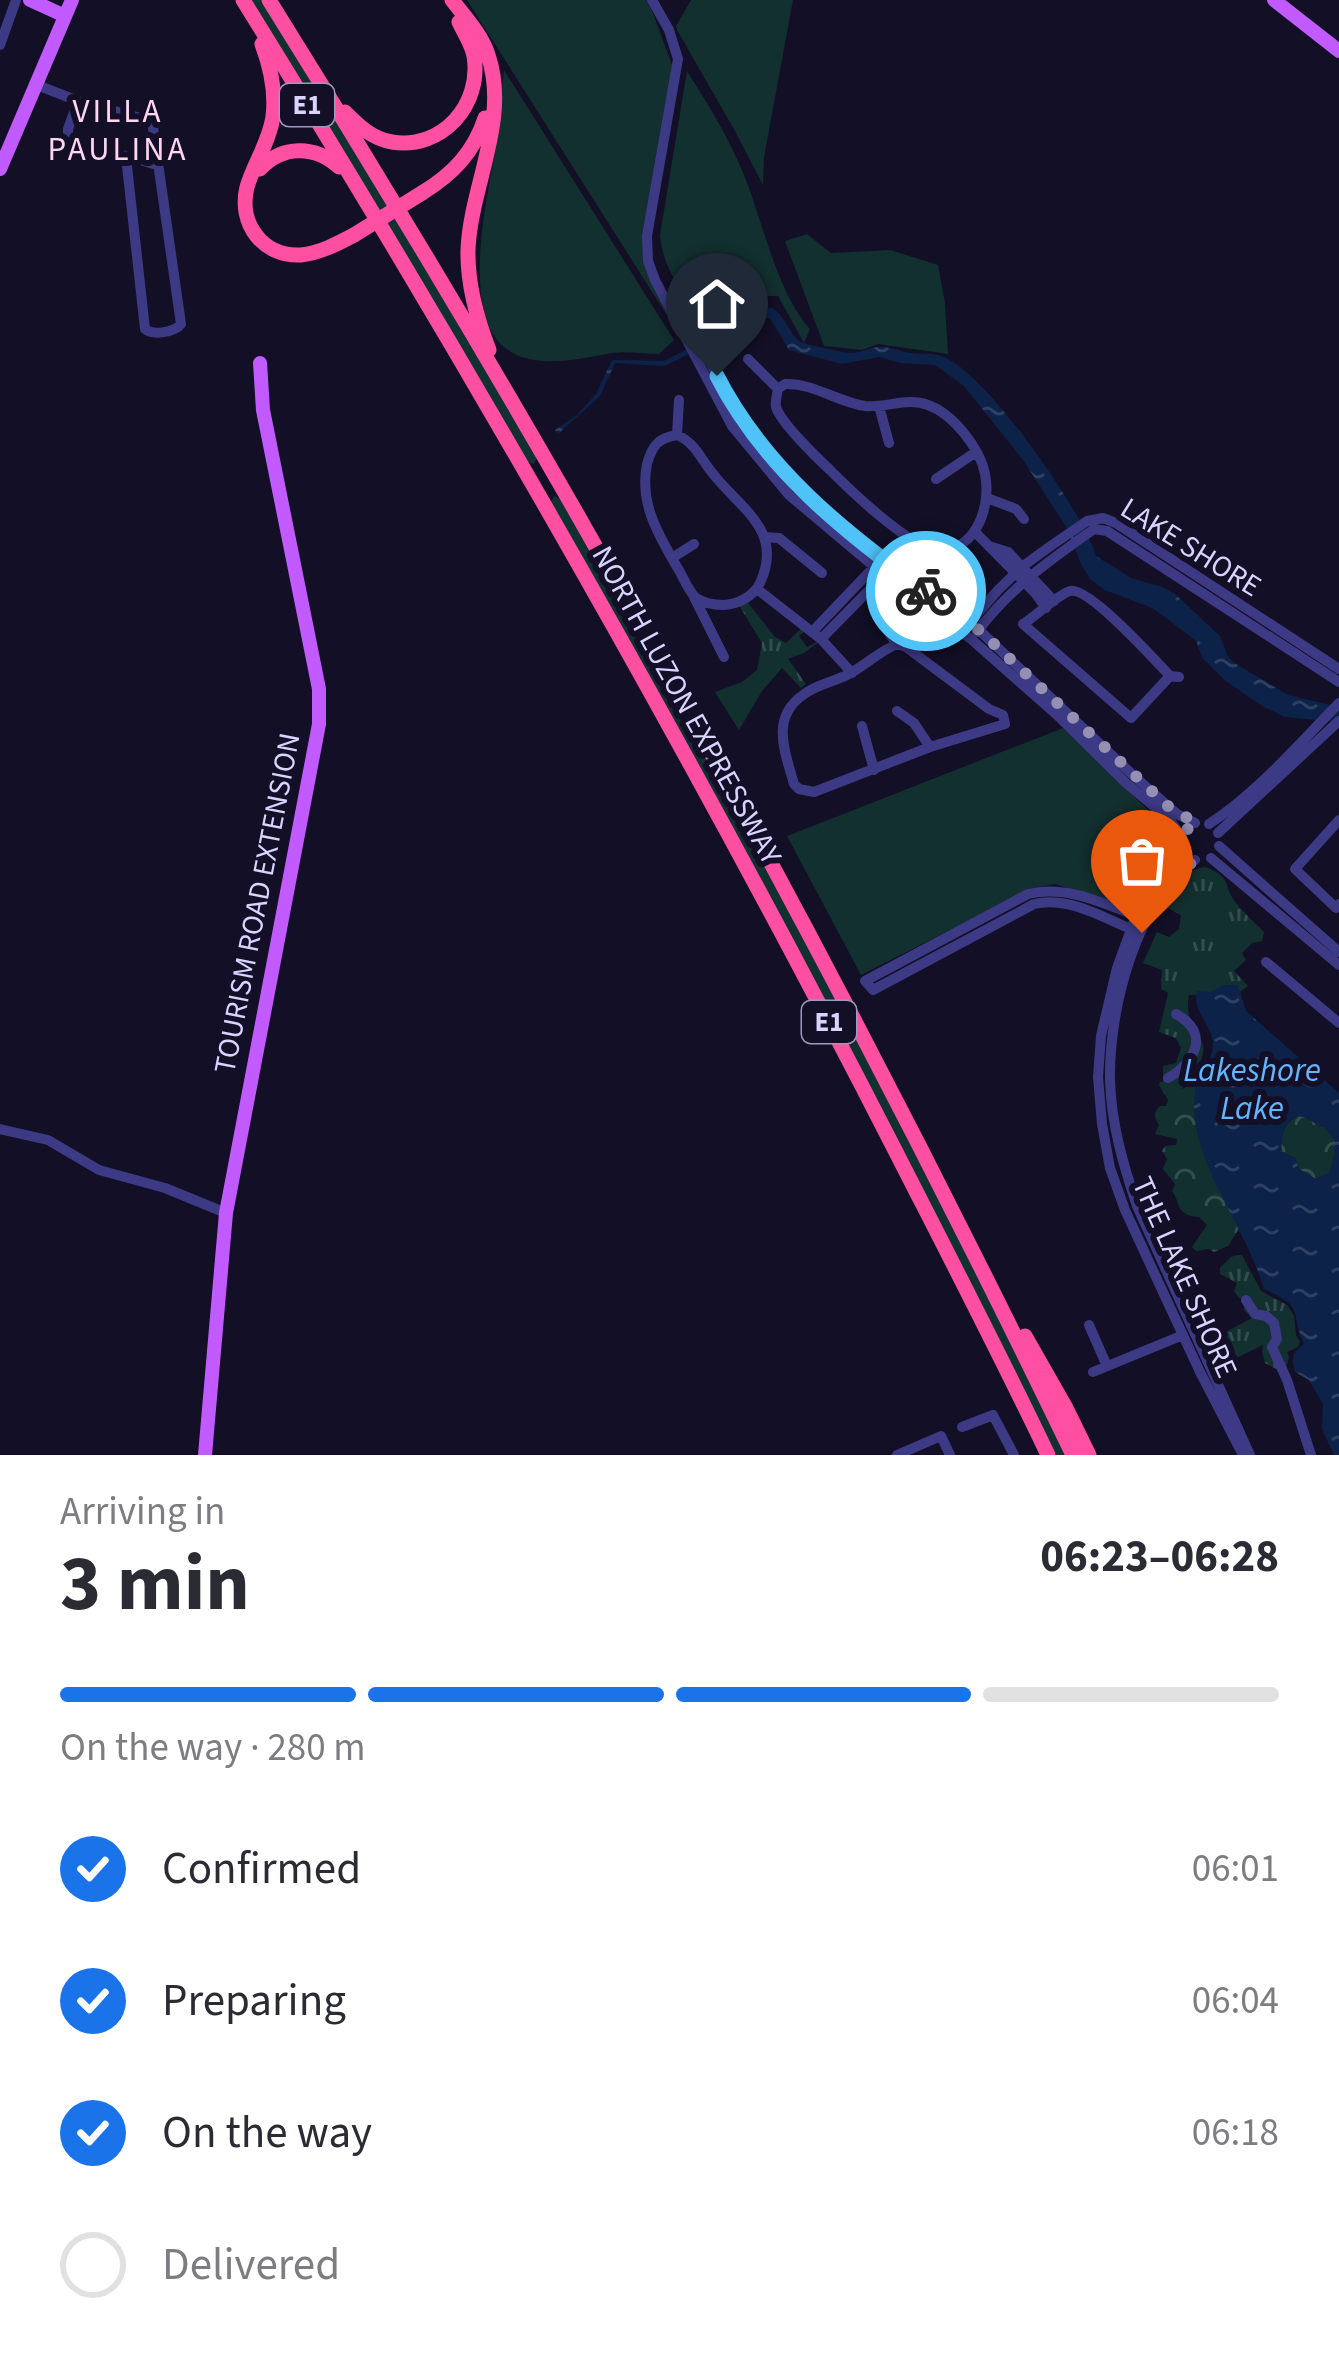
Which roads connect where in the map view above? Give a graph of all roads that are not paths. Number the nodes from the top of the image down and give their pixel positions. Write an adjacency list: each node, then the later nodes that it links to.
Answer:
1 (16, 0): 13 (street)
2 (30, 0): 10 (main road)
3 (72, 0): 10 (main road)
4 (268, 0): 16 (highway, NORTH LUZON EXPRESSWAY / E1)
5 (442, 0): 11 (highway)
6 (452, 0): 12 (highway)
7 (652, 0): 45 (street)
8 (1274, 0): 14 (main road)
9 (245, 4): 25 (highway); 26 (highway, NORTH LUZON EXPRESSWAY / E1)
10 (65, 16): 17 (main road)
11 (457, 19): 15 (highway); 16 (highway)
12 (476, 33): 15 (highway); 31 (highway)
13 (0, 45)
14 (1339, 51)
15 (484, 58): 25 (highway, bridge)
16 (320, 82): 31 (highway, NORTH LUZON EXPRESSWAY / E1)
17 (37, 86): 19 (street); 21 (main road)
18 (149, 100): 20 (street)
19 (78, 101): 20 (street); 22 (street)
20 (152, 123): 23 (street)
21 (6, 138): 24 (main road)
22 (126, 157): 23 (street); 23 (street)
23 (157, 165)
24 (0, 170)
25 (248, 187): 26 (highway)
26 (367, 202): 97 (highway, NORTH LUZON EXPRESSWAY / E1)
27 (748, 358): 29 (street)
28 (260, 363): 84 (main road, TOURISM ROAD EXTENSION)
29 (778, 389): 32 (street); 43 (street)
30 (679, 400): 33 (street)
31 (512, 402): 85 (highway, NORTH LUZON EXPRESSWAY / E1)
32 (879, 406): 34 (street); 35 (street)
33 (677, 435): 41 (street); 44 (street)
34 (889, 443)
35 (976, 452): 36 (street); 37 (street)
36 (936, 479)
37 (988, 498): 38 (street); 40 (street)
38 (1024, 519)
39 (1094, 524): 47 (street, LAKE SHORE); 57 (street, LAKE SHORE); 59 (street, LAKE SHORE)
40 (975, 532): 43 (street); 47 (street)
41 (764, 537): 46 (street); 49 (street)
42 (694, 544): 44 (street)
43 (953, 548): 48 (street)
44 (672, 558): 50 (street)
45 (883, 567): 52 (street); 54 (street)
46 (822, 573)
47 (1023, 574): 51 (street); 52 (street, LAKE SHORE)
48 (964, 575)
49 (757, 589): 50 (street); 54 (street)
50 (694, 597): 56 (street)
51 (1050, 605): 51 (street)
52 (970, 631): 68 (street); 69 (street)
53 (889, 633): 55 (street)
54 (817, 635): 58 (street)
55 (897, 644): 58 (street); 65 (street)
56 (724, 657)
57 (1339, 669)
58 (852, 673): 66 (street)
59 (1339, 682)
60 (1338, 704): 64 (street)
61 (897, 711): 65 (street)
62 (1339, 721): 64 (street)
63 (862, 726): 66 (street)
64 (1324, 727): 68 (street)
65 (930, 747): 66 (street)
66 (874, 770)
67 (1339, 820): 73 (street)
68 (1210, 832): 69 (street); 70 (street); 74 (street)
69 (1182, 841): 71 (street); 75 (street, THE LAKE SHORE)
70 (1211, 858): 71 (street); 74 (street)
71 (1195, 860): 75 (street, THE LAKE SHORE)
72 (1031, 899): 72 (street); 75 (street)
73 (1339, 904)
74 (1283, 912): 76 (street); 78 (street)
75 (1136, 929): 81 (street, THE LAKE SHORE)
76 (1339, 952)
77 (1266, 962): 80 (street)
78 (1339, 964)
79 (1176, 1014): 82 (street)
80 (1339, 1023)
81 (1107, 1037): 88 (street, THE LAKE SHORE); 89 (street, THE LAKE SHORE)
82 (1168, 1078)
83 (0, 1129): 84 (street)
84 (226, 1213): 93 (main road, TOURISM ROAD EXTENSION)
85 (992, 1292): 98 (highway, NORTH LUZON EXPRESSWAY / E1); 99 (highway)
86 (1246, 1300): 101 (street)
87 (1089, 1325): 90 (street)
88 (1183, 1335): 89 (street, THE LAKE SHORE); 90 (street)
89 (1202, 1362): 100 (street, THE LAKE SHORE)
90 (1106, 1366): 91 (street)
91 (1093, 1372)
92 (962, 1426): 96 (street)
93 (205, 1455)
94 (897, 1455): 95 (street)
95 (950, 1455)
96 (1012, 1455)
97 (1048, 1455)
98 (1073, 1455)
99 (1089, 1455)
100 (1247, 1455)
101 (1310, 1455)

